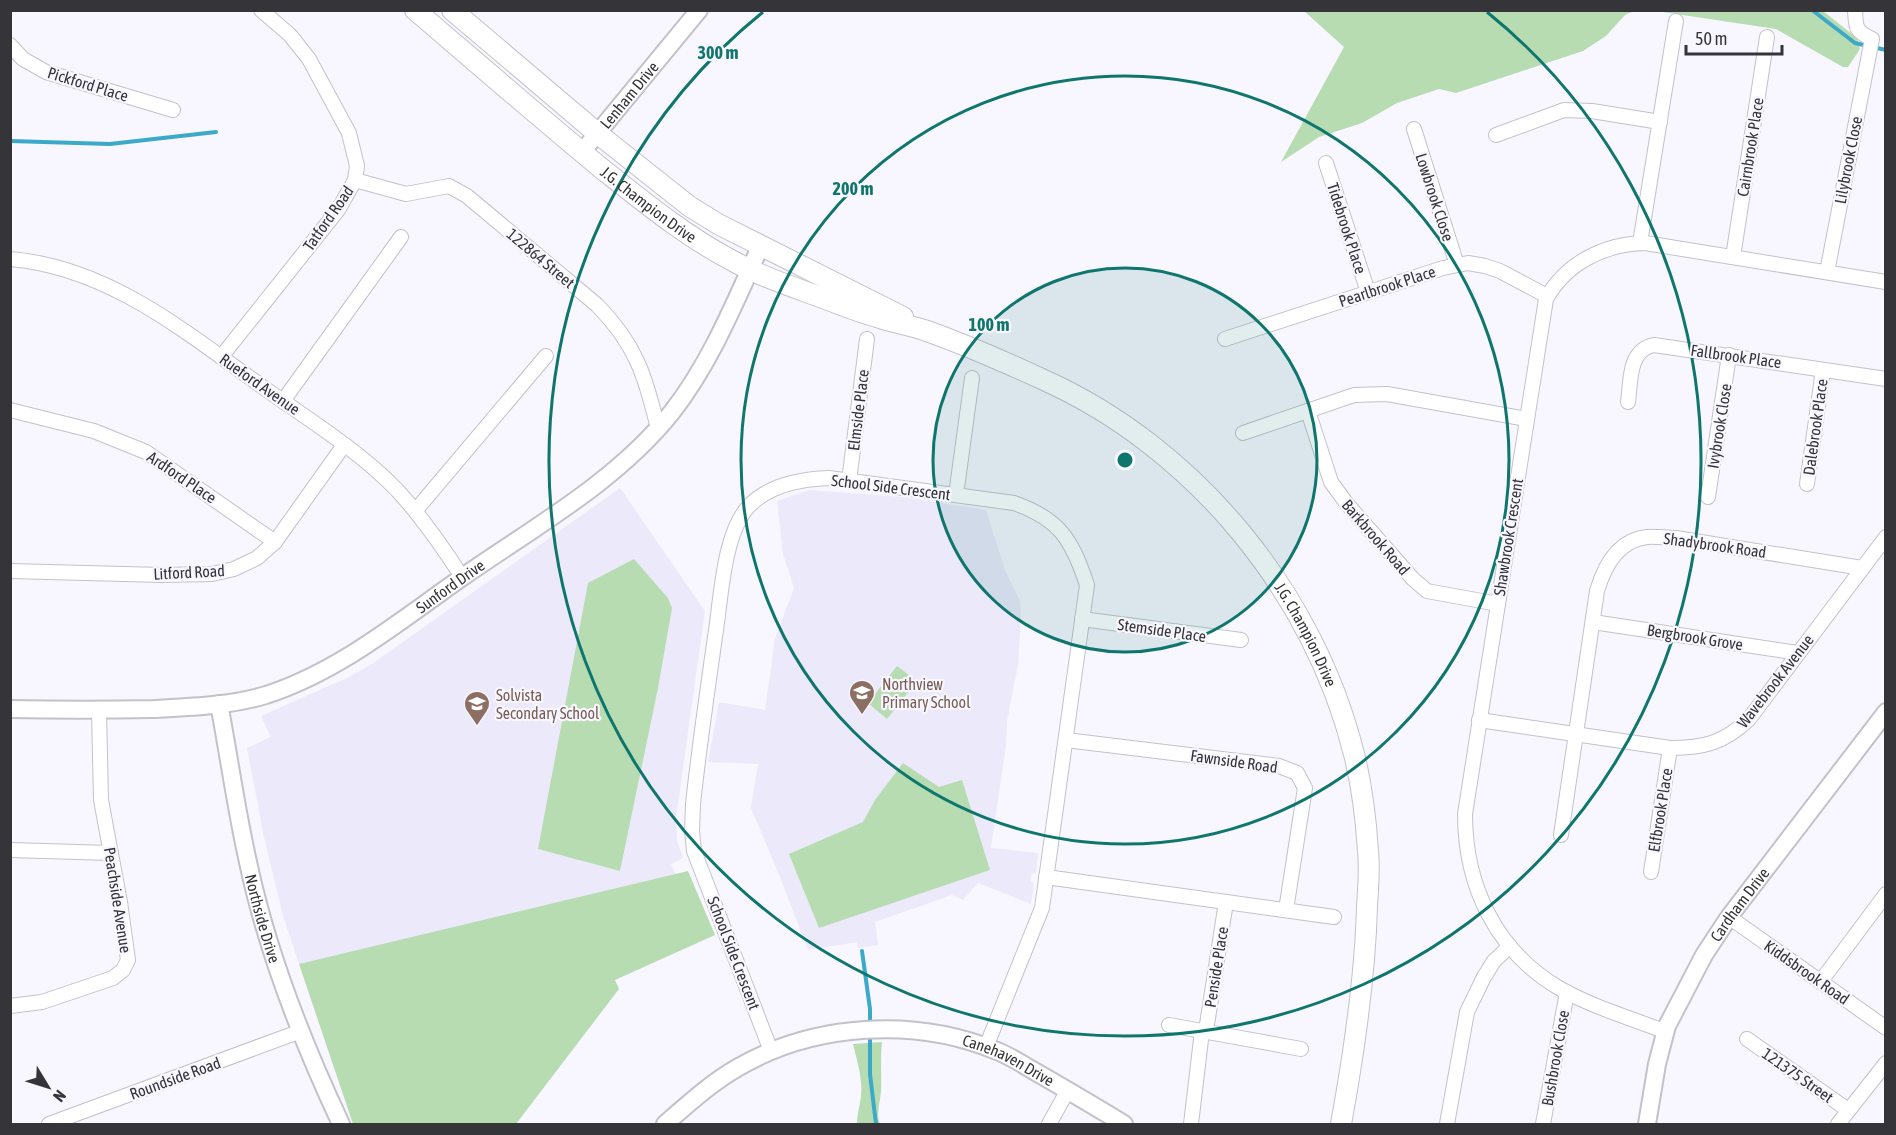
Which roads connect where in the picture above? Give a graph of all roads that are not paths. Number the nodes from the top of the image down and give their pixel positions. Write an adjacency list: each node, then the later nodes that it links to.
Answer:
1 (261, 10): 16 (street, Tatford Road)
2 (416, 10): 14 (main road, J.G. Champion Drive)
3 (452, 10): 12 (main road, J.G. Champion Drive)
4 (699, 10): 12 (street, Lenham Drive)
5 (1854, 11): 24 (street, Lilybrook Close)
6 (1676, 21): 10 (street)
7 (1767, 37): 20 (street, Cairnbrook Place)
8 (10, 45): 9 (street, Pickford Place)
9 (172, 110)
10 (1660, 122): 13 (street); 18 (street)
11 (1413, 129): 22 (street, Lowbrook Close)
12 (597, 134): 14 (street, Lenham Drive); 19 (main road, J.G. Champion Drive)
13 (1496, 135)
14 (582, 152): 23 (main road, J.G. Champion Drive)
15 (1326, 163): 26 (street, Tidebrook Place)
16 (355, 180): 33 (street, Tatford Road); 42 (street, 122864 Street)
17 (401, 237): 37 (street)
18 (1641, 243): 20 (street, Shawbrook Crescent); 27 (street, Shawbrook Crescent)
19 (761, 245): 23 (street, Sunford Drive); 28 (main road, J.G. Champion Drive)
20 (1733, 257): 24 (street, Shawbrook Crescent)
21 (10, 259): 33 (street, Rueford Avenue)
22 (1457, 265): 26 (street, Pearlbrook Place); 27 (street, Pearlbrook Place)
23 (750, 270): 28 (main road, J.G. Champion Drive); 42 (street, Sunford Drive)
24 (1827, 272): 25 (street, Shawbrook Crescent)
25 (1886, 282)
26 (1368, 292): 30 (street, Pearlbrook Place)
27 (1548, 296): 41 (street, Shawbrook Crescent)
28 (923, 330): 100 (main road, J.G. Champion Drive)
29 (867, 339): 45 (street, Elmside Place)
30 (1225, 339)
31 (1729, 355): 34 (street, Fallbrook Place); 38 (street, Fallbrook Place); 48 (street, Ivybrook Close)
32 (546, 356): 49 (street)
33 (221, 357): 37 (street, Rueford Avenue)
34 (1824, 370): 36 (street, Fallbrook Place); 46 (street, Dalebrook Place)
35 (972, 378): 47 (street)
36 (1886, 380)
37 (283, 401): 44 (street, Rueford Avenue)
38 (1628, 402)
39 (10, 410): 51 (street, Ardford Place)
40 (1308, 411): 41 (street); 43 (street); 55 (street, Barkbrook Road)
41 (1527, 419): 55 (street, Shawbrook Crescent)
42 (658, 428): 54 (street, Sunford Drive)
43 (1243, 433)
44 (344, 445): 49 (street, Rueford Avenue); 51 (street, Litford Road)
45 (849, 481): 47 (street, School Side Crescent); 90 (street, School Side Crescent)
46 (1807, 484)
47 (956, 495): 56 (street, School Side Crescent)
48 (1708, 497)
49 (416, 510): 54 (street, Rueford Avenue)
50 (1886, 537): 52 (street, Wavebrook Avenue)
51 (275, 543): 53 (street, Litford Road)
52 (1862, 568): 57 (street, Shadybrook Road); 59 (street, Wavebrook Avenue)
53 (10, 572)
54 (462, 577): 60 (street, Sunford Drive)
55 (1498, 604): 64 (street, Shawbrook Crescent)
56 (1082, 619): 58 (street, Stemside Place); 66 (street, School Side Crescent)
57 (1593, 622): 59 (street, Bergbrook Grove); 65 (street, Shadybrook Road)
58 (1241, 640)
59 (1798, 653): 67 (street, Wavebrook Avenue)
60 (219, 704): 62 (street, Sunford Drive); 84 (street, Northside Drive)
61 (10, 710): 62 (street, Sunford Drive)
62 (99, 711): 70 (street, Peachside Avenue)
63 (1886, 712): 77 (street, Cardham Drive)
64 (1479, 720): 65 (street, Wavebrook Avenue); 78 (street, Shawbrook Crescent)
65 (1575, 735): 67 (street, Wavebrook Avenue); 68 (street, Shadybrook Road)
66 (1066, 740): 72 (street, School Side Crescent); 75 (street, Fawnside Road)
67 (1670, 748): 71 (street, Elfbrook Place)
68 (1561, 835)
69 (10, 850): 70 (street)
70 (111, 854): 81 (street, Peachside Avenue)
71 (1651, 872)
72 (1046, 878): 74 (street); 88 (street, School Side Crescent)
73 (1886, 894): 79 (street)
74 (1226, 902): 75 (street); 85 (street, Penside Place)
75 (1286, 910): 76 (street)
76 (1334, 916)
77 (1729, 917): 79 (street, Kiddsbrook Road); 86 (street, Cardham Drive)
78 (1510, 946): 80 (street, Shawbrook Crescent); 101 (street)
79 (1821, 981): 83 (street, Kiddsbrook Road)
80 (1567, 992): 86 (street, Shawbrook Crescent); 102 (street, Bushbrook Close)
81 (10, 1006)
82 (1169, 1025): 85 (street, Penside Place)
83 (1886, 1028)
84 (301, 1031): 94 (street, Roundside Road); 95 (street, Northside Drive)
85 (1204, 1031): 89 (street, Penside Place); 99 (street)
86 (1666, 1032): 103 (street, Cardham Drive)
87 (1747, 1039): 93 (street, 121375 Street)
88 (986, 1047): 90 (street, Canehaven Drive); 92 (street, Canehaven Drive)
89 (1301, 1049)
90 (771, 1051): 96 (street)
91 (1886, 1063): 93 (street)
92 (1068, 1090): 97 (street); 98 (street, Canehaven Drive)
93 (1848, 1110): 104 (street)
94 (49, 1125)
95 (341, 1125)
96 (665, 1125)
97 (1049, 1125)
98 (1124, 1125)
99 (1191, 1125)
100 (1341, 1125)
101 (1447, 1125)
102 (1543, 1125)
103 (1647, 1125)
104 (1838, 1125)

